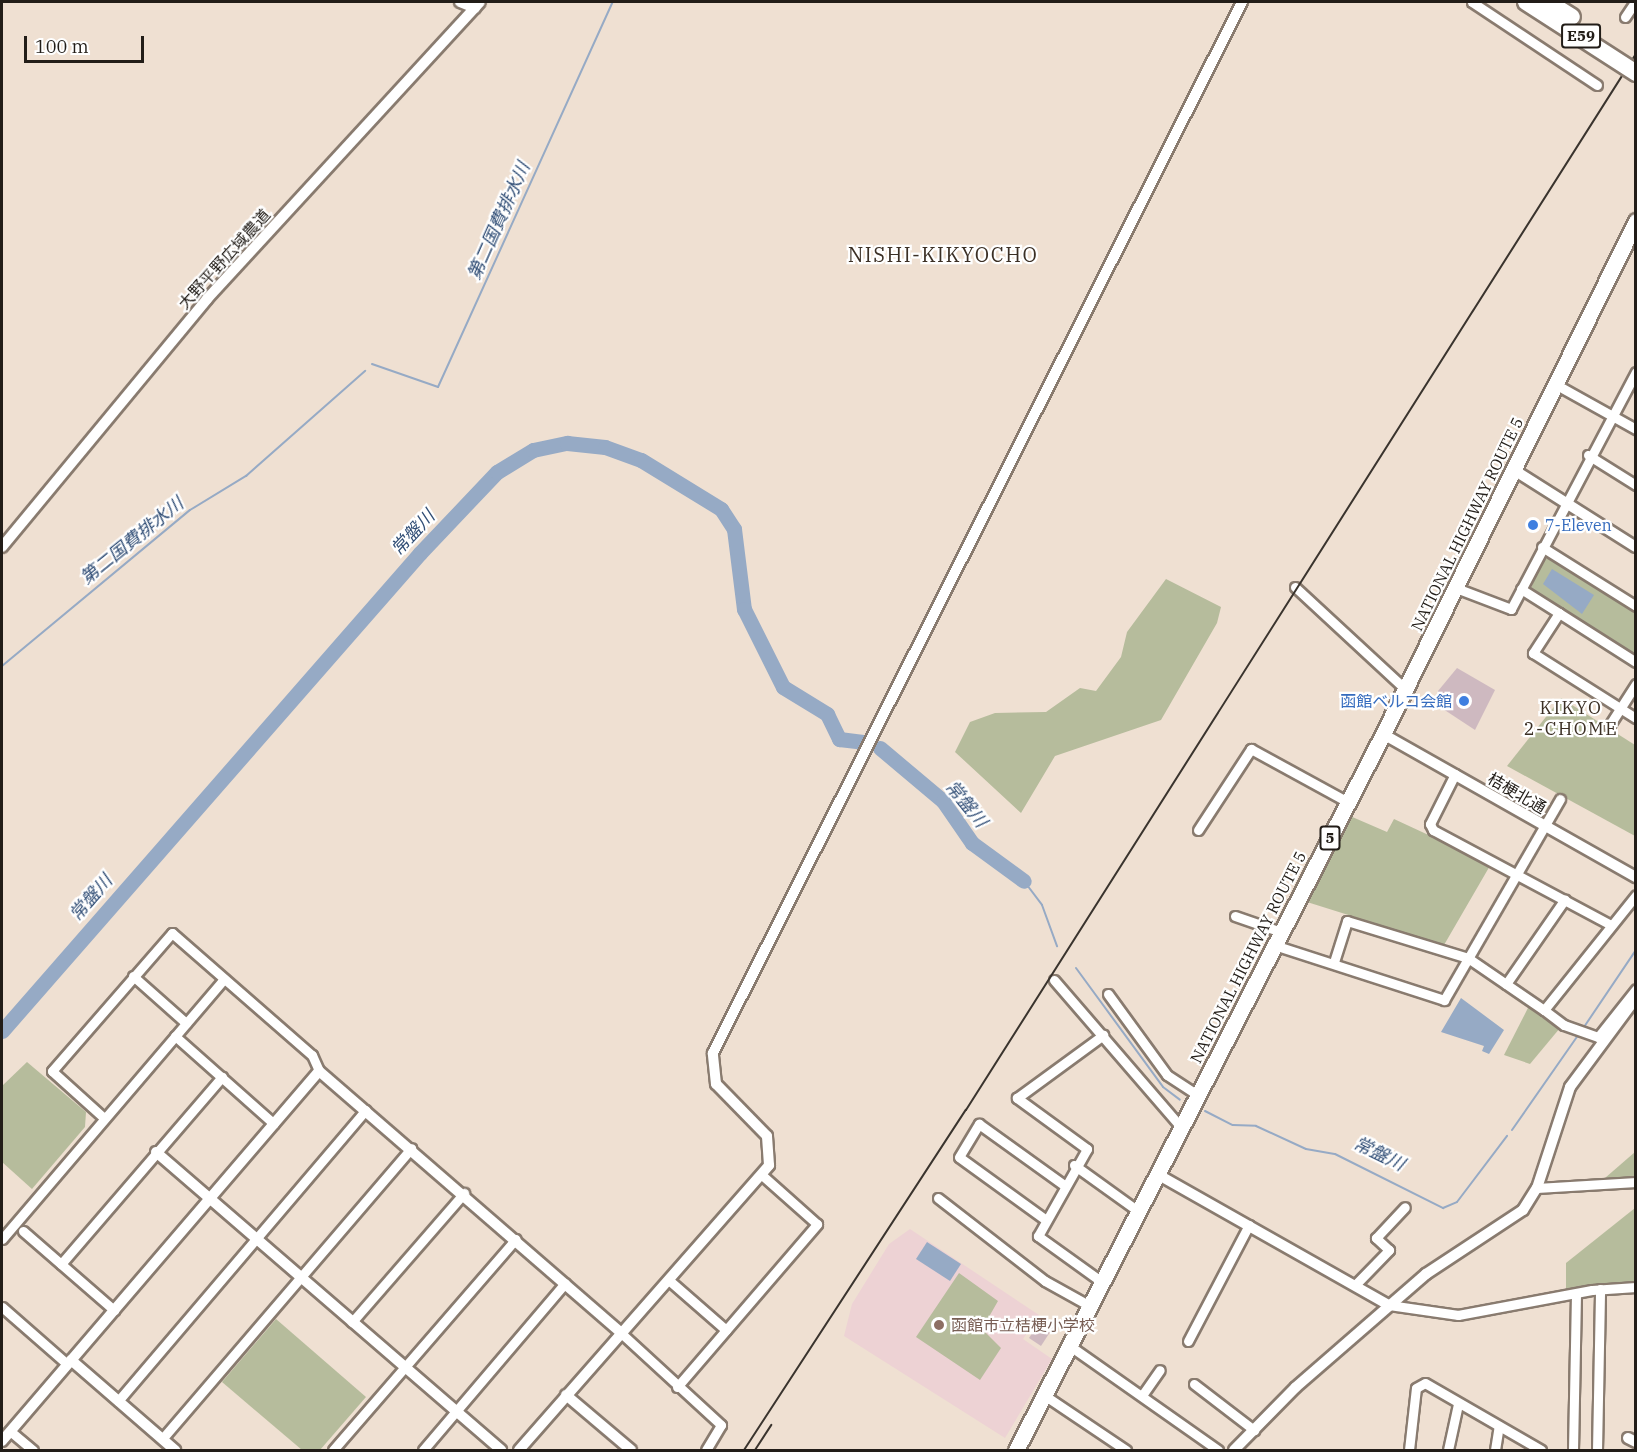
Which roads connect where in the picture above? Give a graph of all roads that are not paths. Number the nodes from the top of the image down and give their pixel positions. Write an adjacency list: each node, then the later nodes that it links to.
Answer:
1 (460, 2): 7 (street)
2 (1242, 2): 73 (street)
3 (1472, 2): 11 (street)
4 (1526, 2): 10 (highway, E59, bridge)
5 (1548, 2): 9 (highway, E59, bridge)
6 (1635, 2): 8 (street)
7 (478, 5): 22 (street, 大野平野広域農道)
8 (1625, 17)
9 (1635, 59)
10 (1635, 73)
11 (1597, 85)
12 (1635, 221): 14 (highway, NATIONAL HIGHWAY ROUTE 5 / 5)
13 (1635, 373): 15 (street)
14 (1555, 384): 15 (street); 18 (highway, NATIONAL HIGHWAY ROUTE 5 / 5)
15 (1612, 413): 16 (street); 17 (street)
16 (1635, 429)
17 (1588, 455): 19 (street); 20 (street)
18 (1514, 470): 20 (street); 25 (highway, NATIONAL HIGHWAY ROUTE 5 / 5)
19 (1635, 485)
20 (1564, 502): 21 (street); 23 (street)
21 (1542, 546): 26 (street); 27 (street)
22 (2, 547)
23 (1635, 547)
24 (1294, 586): 31 (street)
25 (1456, 588): 26 (street); 31 (highway, NATIONAL HIGHWAY ROUTE 5 / 5)
26 (1521, 589): 28 (street)
27 (1635, 606)
28 (1559, 613): 29 (street); 32 (street)
29 (1635, 662)
30 (1635, 684): 32 (street)
31 (1405, 689): 35 (highway, NATIONAL HIGHWAY ROUTE 5 / 5)
32 (1620, 708): 33 (street); 34 (street)
33 (1635, 718)
34 (1609, 726)
35 (1383, 734): 36 (street, 桔梗北通); 38 (highway, NATIONAL HIGHWAY ROUTE 5 / 5)
36 (1455, 774): 39 (street, 桔梗北通); 41 (street)
37 (1560, 799): 39 (street)
38 (1348, 802): 40 (street); 47 (highway, NATIONAL HIGHWAY ROUTE 5 / 5)
39 (1545, 826): 41 (street); 42 (street, 桔梗北通)
40 (1198, 830)
41 (1518, 872): 44 (street); 48 (street)
42 (1635, 877)
43 (1635, 895): 46 (street)
44 (1564, 899): 46 (street); 53 (street)
45 (1235, 916): 47 (street)
46 (1611, 925): 57 (street)
47 (1278, 938): 49 (street); 64 (highway, NATIONAL HIGHWAY ROUTE 5 / 5)
48 (1468, 958): 49 (street); 49 (street); 53 (street)
49 (1334, 962)
50 (133, 976): 51 (street); 58 (street); 66 (street)
51 (224, 979): 58 (street); 62 (street)
52 (1054, 980): 59 (street)
53 (1506, 984): 57 (street)
54 (1635, 989): 61 (street)
55 (1108, 994): 64 (street)
56 (1635, 998): 61 (street)
57 (1544, 1010): 61 (street)
58 (186, 1023): 60 (street)
59 (1102, 1035): 68 (street); 71 (street)
60 (175, 1036): 63 (street); 66 (street)
61 (1601, 1038): 76 (street)
62 (319, 1071): 65 (street); 67 (street)
63 (222, 1077): 67 (street); 70 (street)
64 (1198, 1095): 68 (highway, NATIONAL HIGHWAY ROUTE 5 / 5)
65 (366, 1110): 69 (street); 87 (street)
66 (104, 1118): 85 (street)
67 (274, 1124): 79 (street)
68 (1181, 1127): 72 (highway, NATIONAL HIGHWAY ROUTE 5 / 5)
69 (411, 1148): 77 (street); 89 (street)
70 (156, 1152): 79 (street); 88 (street)
71 (1074, 1164): 75 (street); 81 (street)
72 (1157, 1174): 81 (highway, NATIONAL HIGHWAY ROUTE 5 / 5); 83 (street)
73 (762, 1176): 90 (street); 102 (street)
74 (1635, 1182): 76 (street)
75 (1064, 1185): 82 (street); 82 (street)
76 (1537, 1188): 97 (street)
77 (464, 1193): 86 (street); 101 (street)
78 (938, 1198): 98 (street)
79 (210, 1199): 87 (street); 100 (street)
80 (1405, 1207): 93 (street)
81 (1138, 1211): 91 (highway, NATIONAL HIGHWAY ROUTE 5 / 5)
82 (1046, 1220): 91 (street)
83 (1249, 1225): 93 (street); 104 (street)
84 (23, 1231): 88 (street)
85 (2, 1239)
86 (516, 1239): 92 (street); 107 (street)
87 (257, 1240): 89 (street); 114 (street)
88 (61, 1264): 100 (street)
89 (301, 1277): 101 (street); 120 (street)
90 (671, 1282): 102 (street); 103 (street)
91 (1102, 1282): 98 (highway, NATIONAL HIGHWAY ROUTE 5 / 5)
92 (566, 1283): 103 (street); 116 (street)
93 (1355, 1285): 97 (street)
94 (1635, 1287): 95 (street)
95 (1600, 1289): 96 (street); 139 (street)
96 (1576, 1294): 97 (street); 138 (street)
97 (1389, 1305): 118 (street)
98 (1090, 1306): 105 (highway, NATIONAL HIGHWAY ROUTE 5 / 5)
99 (2, 1307): 106 (street)
100 (114, 1310): 106 (street)
101 (352, 1322): 107 (street)
102 (726, 1330): 110 (street)
103 (621, 1333): 110 (street); 112 (street)
104 (1188, 1341)
105 (1070, 1346): 111 (street); 113 (highway, NATIONAL HIGHWAY ROUTE 5 / 5)
106 (69, 1362): 114 (street); 119 (street)
107 (404, 1367): 116 (street); 124 (street)
108 (1160, 1370): 111 (street)
109 (1194, 1384): 118 (street)
110 (677, 1387): 129 (street)
111 (1143, 1394): 132 (street)
112 (566, 1395): 127 (street); 128 (street)
113 (1044, 1395): 130 (highway, NATIONAL HIGHWAY ROUTE 5 / 5); 131 (street)
114 (118, 1401): 120 (street)
115 (1458, 1404): 117 (street); 134 (street); 135 (street)
116 (456, 1412): 125 (street); 126 (street)
117 (1499, 1426): 136 (street); 137 (street)
118 (1254, 1430): 133 (street)
119 (10, 1431): 121 (street); 122 (street)
120 (162, 1439): 123 (street)
121 (2, 1441)
122 (33, 1450)
123 (175, 1450)
124 (333, 1450)
125 (423, 1450)
126 (501, 1450)
127 (519, 1450)
128 (631, 1450)
129 (706, 1450)
130 (1017, 1450)
131 (1126, 1450)
132 (1218, 1450)
133 (1234, 1450)
134 (1409, 1450)
135 (1448, 1450)
136 (1495, 1450)
137 (1540, 1450)
138 (1573, 1450)
139 (1597, 1450)

